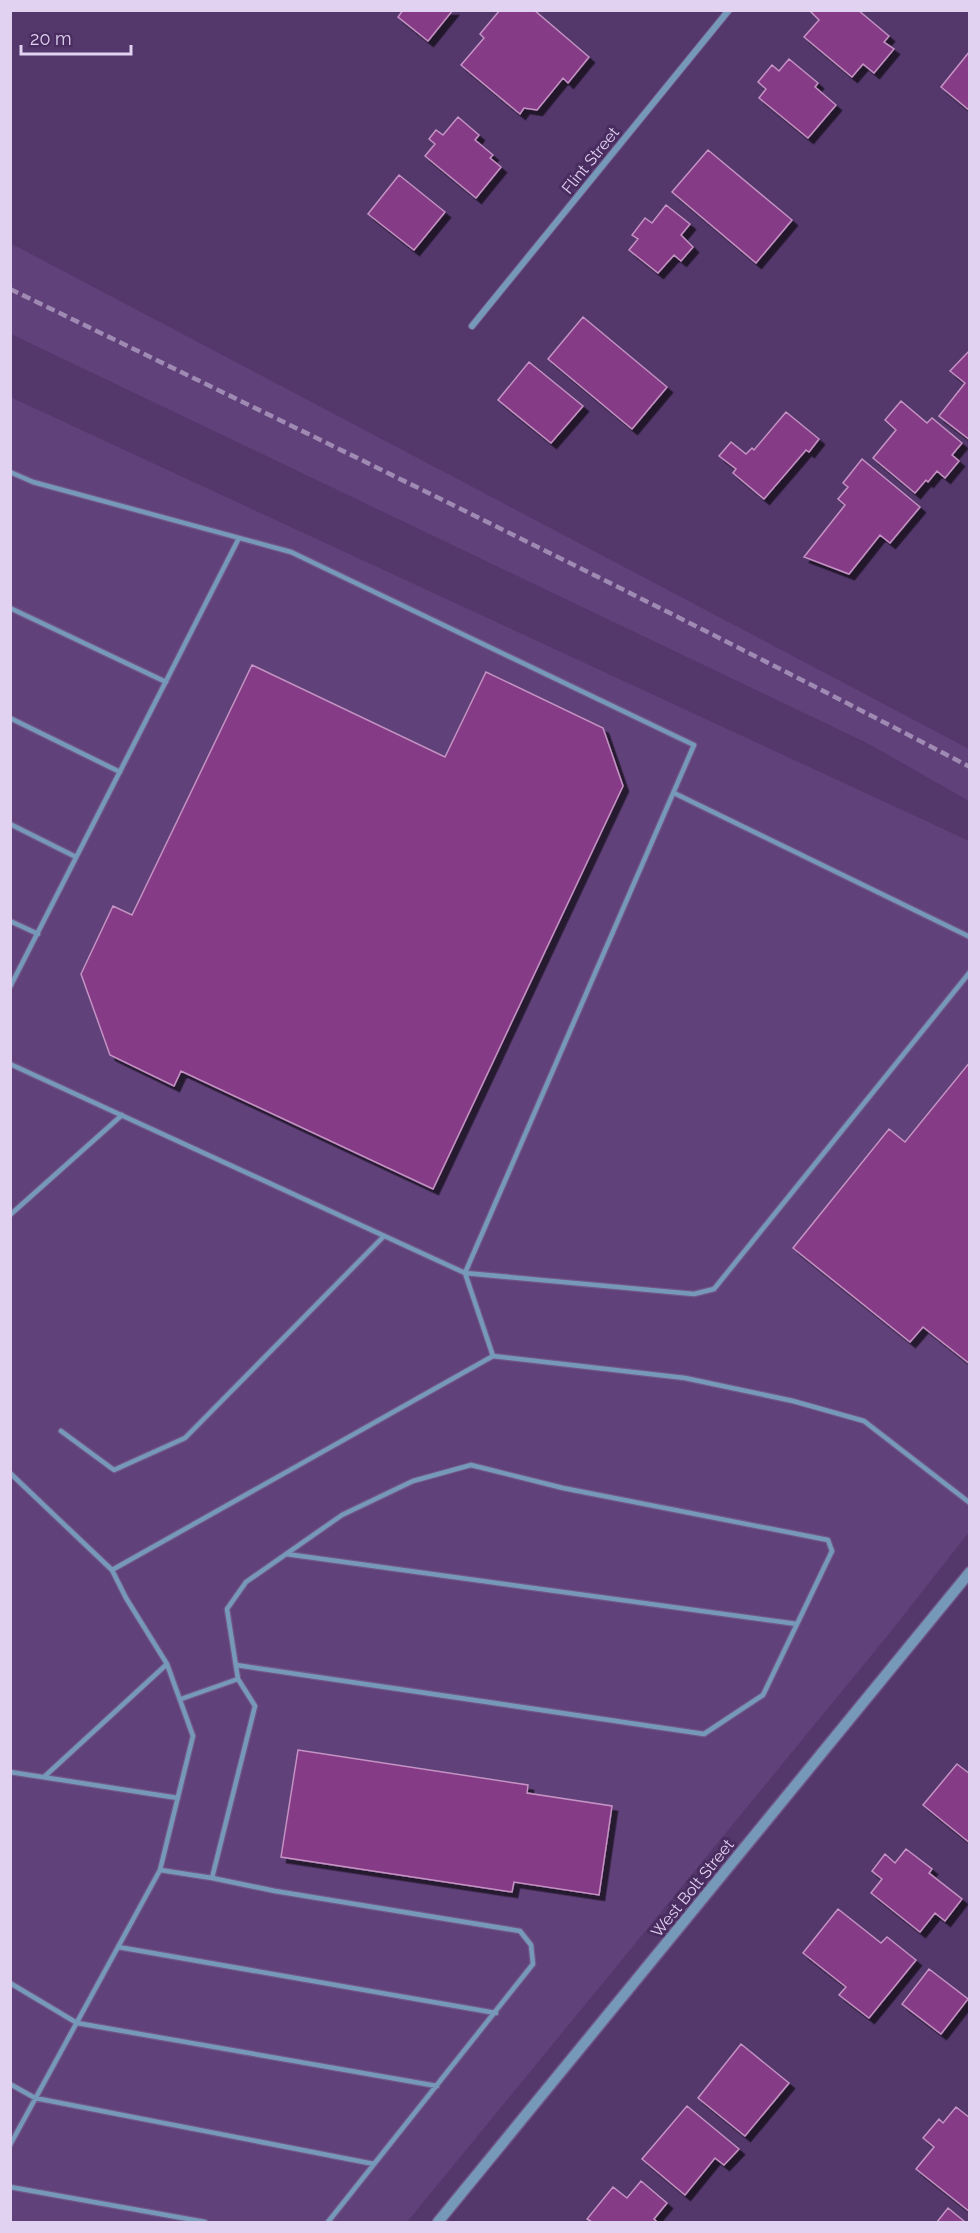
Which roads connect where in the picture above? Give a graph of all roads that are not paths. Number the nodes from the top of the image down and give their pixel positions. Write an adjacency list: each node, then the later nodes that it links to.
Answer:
1 (729, 10): 2 (street, Flint Street)
2 (472, 326)
3 (10, 472): 4 (lane)
4 (239, 538): 6 (lane); 9 (lane)
5 (10, 608): 6 (lane)
6 (166, 682): 8 (lane)
7 (10, 718): 8 (lane)
8 (120, 772): 11 (lane)
9 (674, 793): 14 (lane); 21 (lane)
10 (10, 824): 11 (lane)
11 (76, 857): 13 (lane)
12 (10, 921): 13 (lane)
13 (38, 934): 16 (lane)
14 (969, 938)
15 (969, 972): 21 (lane)
16 (10, 987)
17 (10, 1064): 18 (lane)
18 (122, 1115): 19 (lane); 20 (lane)
19 (10, 1215)
20 (384, 1236): 21 (lane); 23 (lane)
21 (465, 1273): 22 (lane)
22 (493, 1356): 25 (lane); 27 (lane)
23 (61, 1431)
24 (10, 1473): 27 (lane)
25 (969, 1503)
26 (285, 1554): 29 (lane); 29 (lane); 31 (lane)
27 (112, 1570): 30 (lane)
28 (969, 1572): 51 (street, West Bolt Street)
29 (797, 1624): 31 (lane)
30 (167, 1664): 33 (lane); 35 (lane)
31 (236, 1665): 32 (lane)
32 (238, 1679): 33 (lane); 38 (lane)
33 (181, 1699): 36 (lane)
34 (10, 1772): 35 (lane)
35 (44, 1777): 36 (lane)
36 (178, 1798): 37 (lane)
37 (160, 1870): 38 (lane); 39 (lane)
38 (213, 1878): 41 (lane)
39 (118, 1947): 41 (lane); 42 (lane)
40 (10, 1983): 42 (lane)
41 (496, 2013): 44 (lane)
42 (77, 2023): 44 (lane); 45 (lane)
43 (10, 2084): 45 (lane)
44 (437, 2086): 47 (lane)
45 (35, 2098): 46 (lane); 47 (lane)
46 (10, 2145)
47 (374, 2164): 50 (lane)
48 (10, 2187): 49 (lane)
49 (205, 2223)
50 (328, 2223)
51 (438, 2223)

